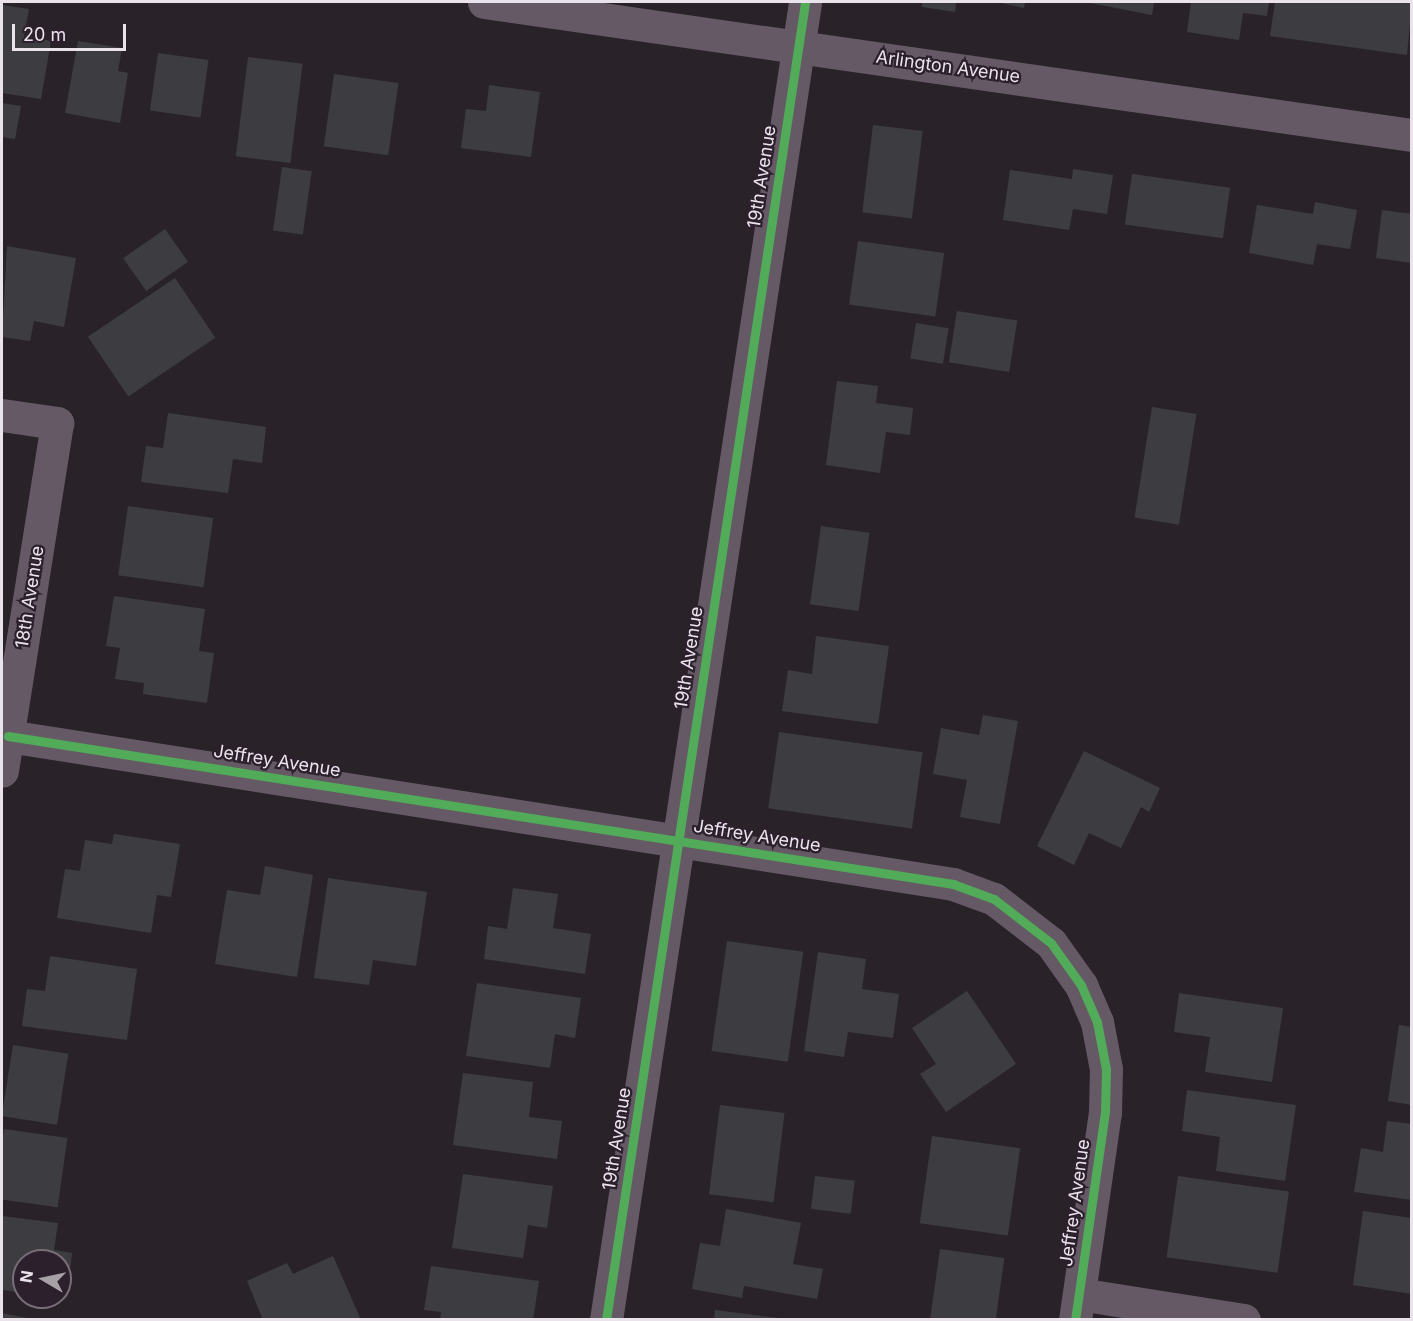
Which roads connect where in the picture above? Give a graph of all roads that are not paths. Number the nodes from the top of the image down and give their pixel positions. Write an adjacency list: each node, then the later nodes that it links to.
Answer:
1 (484, 2): 3 (street, Arlington Avenue)
2 (805, 2): 3 (street, 19th Avenue)
3 (799, 45): 4 (street, Arlington Avenue); 8 (street, 19th Avenue)
4 (1412, 135)
5 (2, 415): 6 (street, 18th Avenue)
6 (8, 736): 7 (street, 18th Avenue); 8 (street, Jeffrey Avenue)
7 (2, 771)
8 (679, 840): 9 (street, Jeffrey Avenue); 10 (street, 19th Avenue)
9 (1077, 1307): 11 (street)
10 (606, 1320)
11 (1244, 1320)

